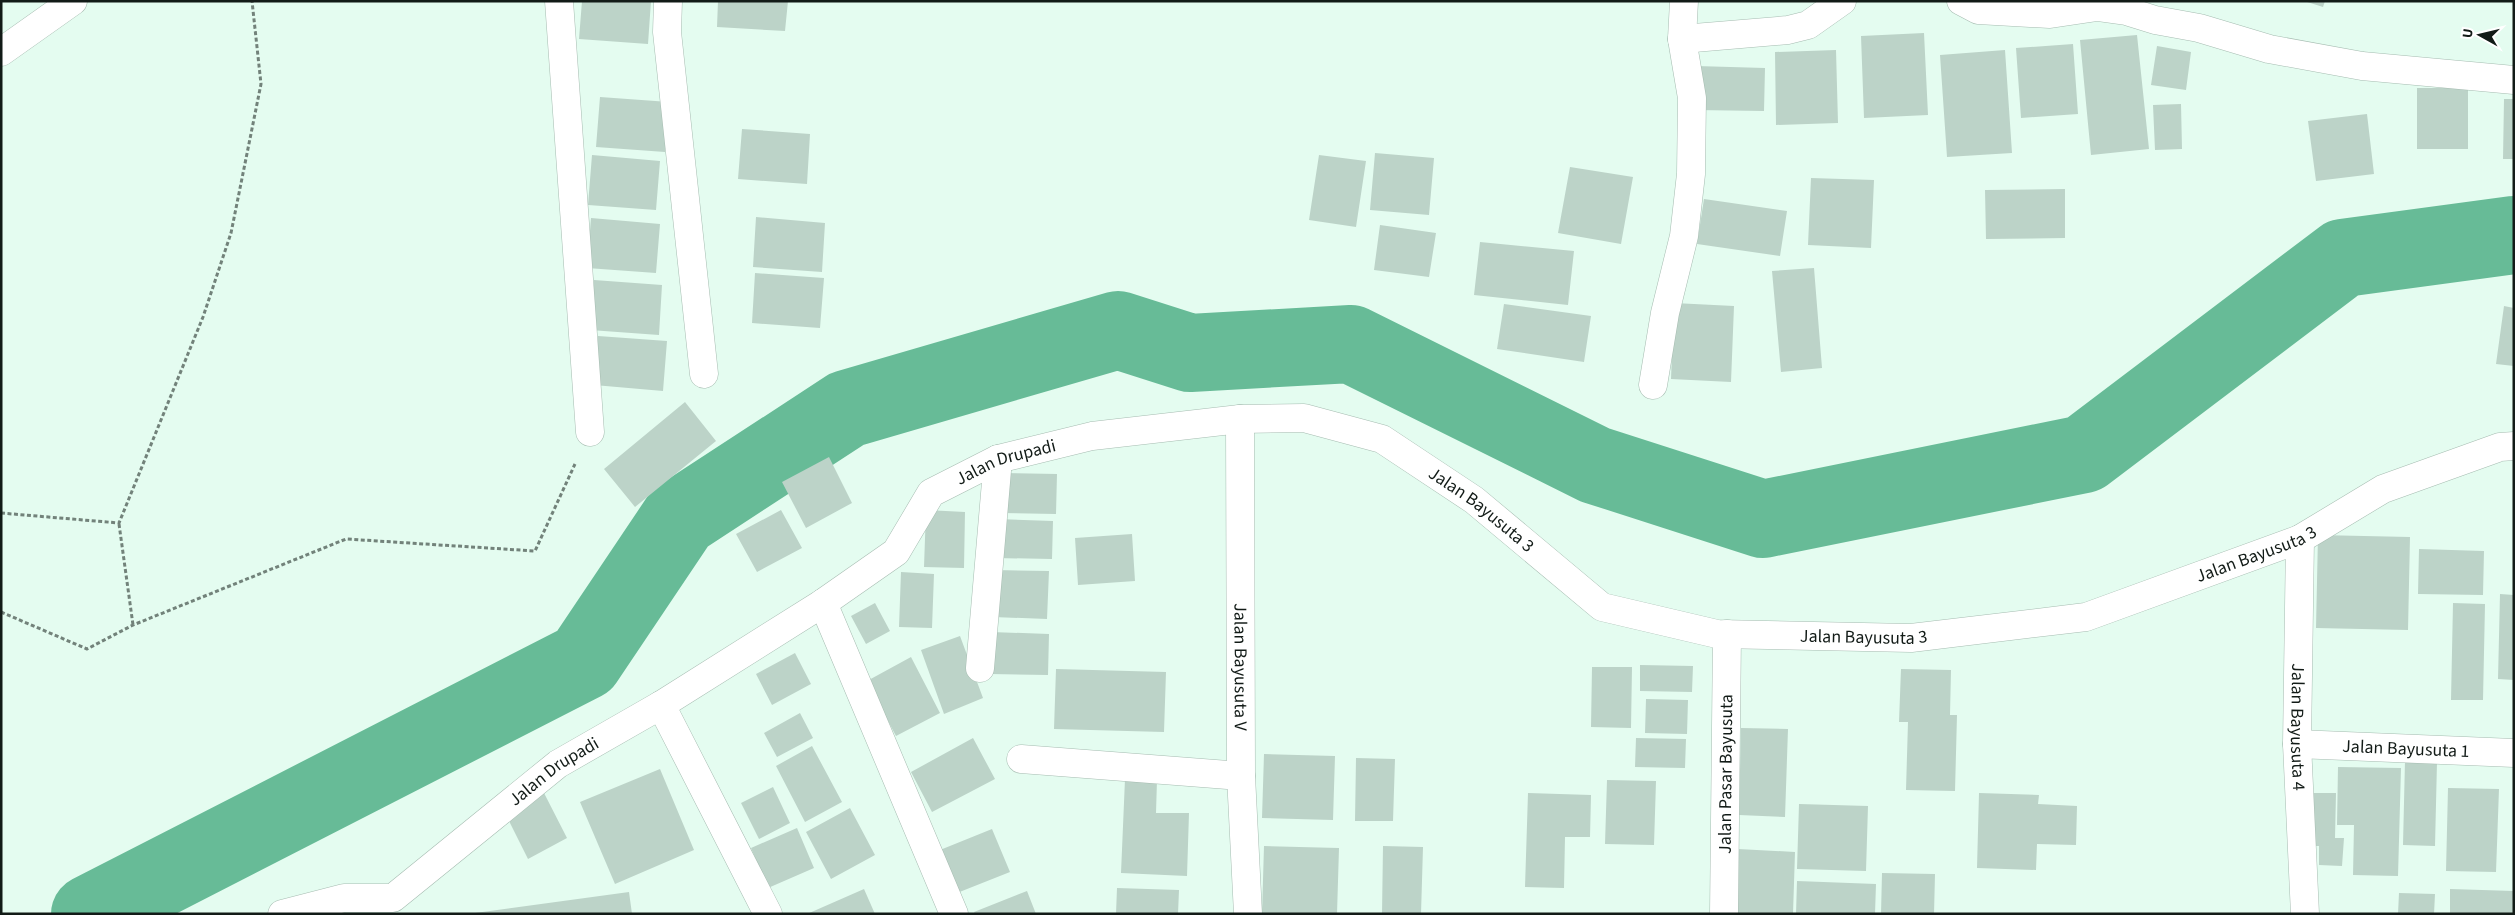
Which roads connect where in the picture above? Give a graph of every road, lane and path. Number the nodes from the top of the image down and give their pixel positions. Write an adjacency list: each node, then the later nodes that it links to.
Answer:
1 (73, 1): 9 (street)
2 (252, 1): 18 (path)
3 (559, 1): 14 (street)
4 (668, 1): 11 (street)
5 (1684, 1): 8 (street)
6 (1842, 1): 8 (street)
7 (1961, 1): 10 (street)
8 (1682, 39): 12 (street)
9 (1, 52)
10 (2514, 80)
11 (704, 374)
12 (1652, 384)
13 (1240, 419): 16 (street, Jalan Drupadi); 23 (street, Jalan Bayusuta 3); 29 (street, Jalan Bayusuta V)
14 (590, 432): 22 (path)
15 (2514, 446): 19 (street, Jalan Bayusuta 3)
16 (998, 459): 20 (street, Jalan Drupadi); 24 (street)
17 (1, 513): 18 (path)
18 (119, 523): 22 (path)
19 (2300, 539): 23 (street, Jalan Bayusuta 3); 26 (street, Jalan Bayusuta 4)
20 (823, 603): 25 (street, Jalan Drupadi); 33 (street)
21 (1, 612): 22 (path)
22 (133, 624)
23 (1727, 634): 35 (street, Jalan Pasar Bayusuta)
24 (980, 668)
25 (661, 705): 30 (street, Jalan Drupadi); 32 (street)
26 (2297, 744): 27 (street, Jalan Bayusuta 1); 36 (street, Jalan Bayusuta 4)
27 (2514, 753)
28 (1021, 759): 29 (street)
29 (1241, 776): 34 (street, Jalan Bayusuta V)
30 (398, 906): 31 (street, Jalan Drupadi)
31 (282, 914)
32 (768, 914)
33 (954, 914)
34 (1248, 914)
35 (1724, 914)
36 (2305, 914)

